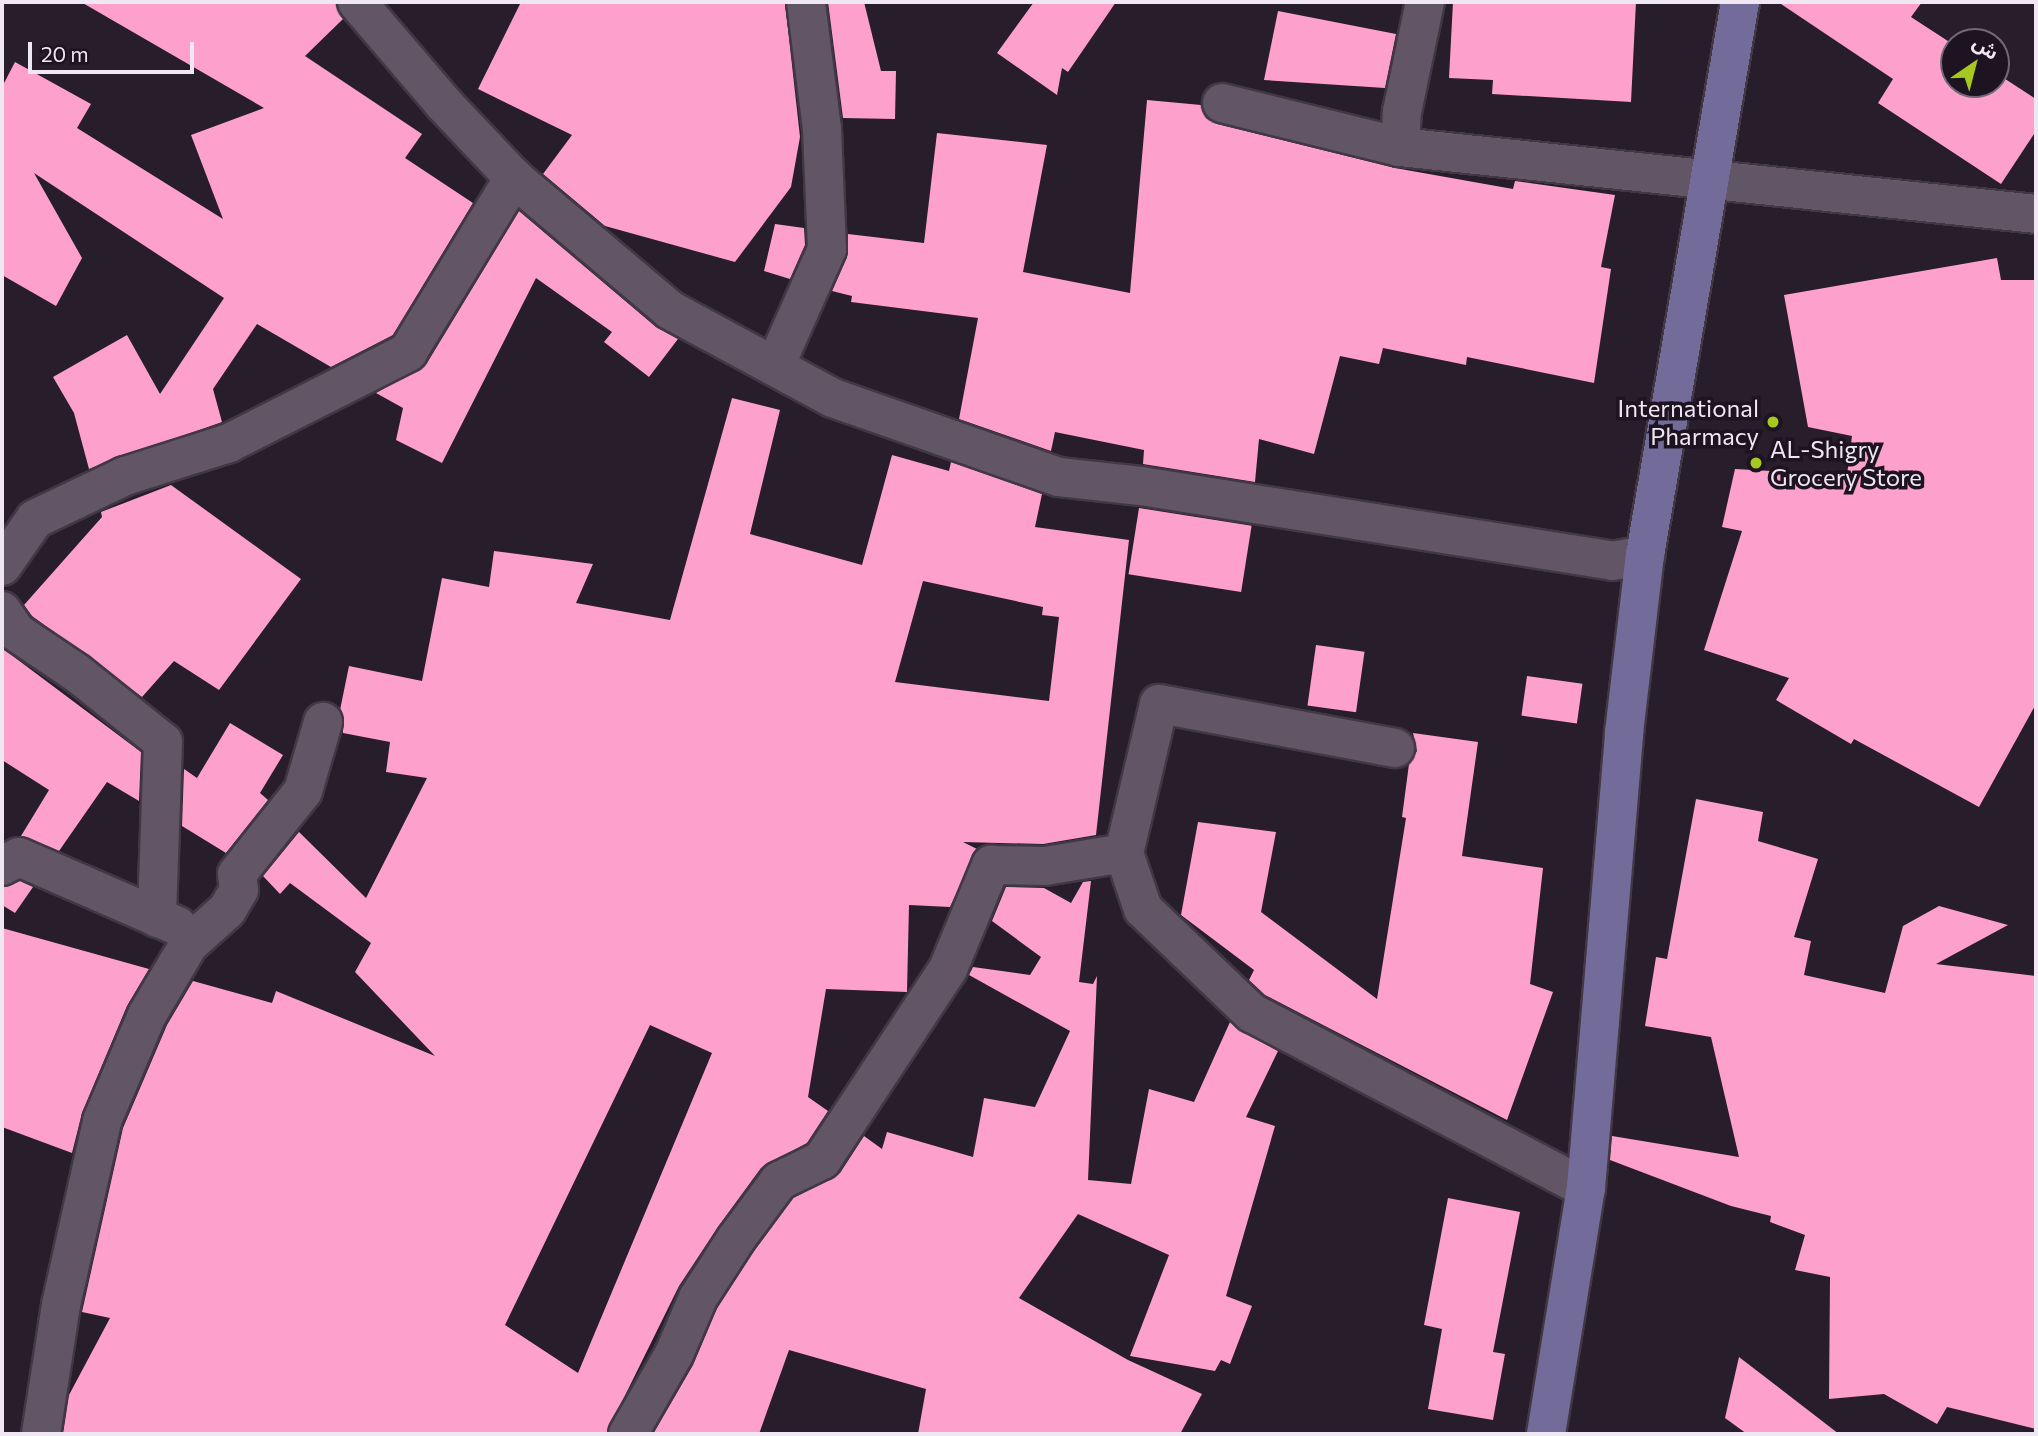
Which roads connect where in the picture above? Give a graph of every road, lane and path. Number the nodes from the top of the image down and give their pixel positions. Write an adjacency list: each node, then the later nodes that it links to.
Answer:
1 (358, 2): 7 (street)
2 (806, 2): 10 (street)
3 (1425, 2): 6 (street)
4 (1740, 2): 8 (main road)
5 (1222, 103): 6 (street)
6 (1400, 147): 8 (street)
7 (514, 178): 10 (street); 12 (street)
8 (1711, 180): 9 (street); 11 (main road)
9 (2036, 214)
10 (775, 366): 11 (street)
11 (1645, 555): 20 (main road)
12 (2, 566)
13 (2, 611): 18 (street)
14 (323, 722): 19 (street)
15 (1395, 748): 16 (street)
16 (1124, 853): 20 (street); 22 (street)
17 (2, 866): 18 (street)
18 (157, 918): 19 (street)
19 (199, 934): 21 (street)
20 (1586, 1188): 23 (main road)
21 (41, 1434)
22 (628, 1434)
23 (1546, 1434)

